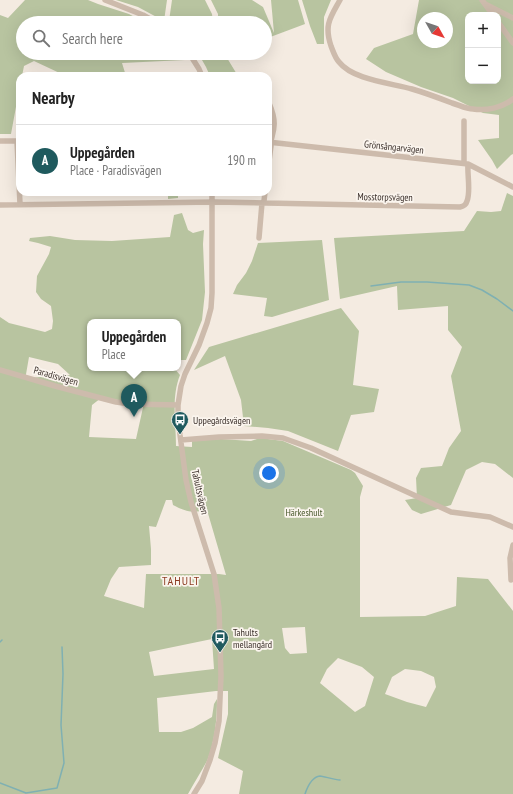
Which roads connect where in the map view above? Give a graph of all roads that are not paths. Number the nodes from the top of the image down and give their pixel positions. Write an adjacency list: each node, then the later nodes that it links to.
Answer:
1 (105, 0): 5 (street)
2 (340, 0): 11 (street)
3 (483, 2): 4 (street); 6 (street)
4 (491, 12)
5 (146, 16)
6 (513, 18)
7 (501, 26): 8 (street)
8 (513, 43)
9 (194, 60): 10 (street)
10 (200, 72)
11 (513, 99)
12 (272, 110): 14 (street)
13 (464, 121): 18 (street)
14 (272, 133)
15 (0, 141): 16 (street)
16 (16, 141)
17 (272, 143): 18 (street, Grönsångarvägen)
18 (466, 164): 19 (street, Grönsångarvägen); 24 (street, Mosstorpsvägen)
19 (513, 187)
20 (20, 196): 25 (street)
21 (211, 196): 23 (street, Tahultsvägen)
22 (264, 196): 24 (street)
23 (209, 202): 24 (street, Mosstorpsvägen); 25 (street, Mosstorpsvägen); 29 (street, Tahultsvägen)
24 (262, 203): 27 (street)
25 (20, 204): 26 (street, Mosstorpsvägen)
26 (0, 205)
27 (259, 238)
28 (0, 370): 29 (street, Paradisvägen)
29 (178, 405): 30 (street, Tahultsvägen)
30 (180, 440): 31 (street); 34 (street, Tahultsvägen)
31 (513, 527)
32 (513, 545): 33 (street)
33 (511, 580)
34 (194, 794)

